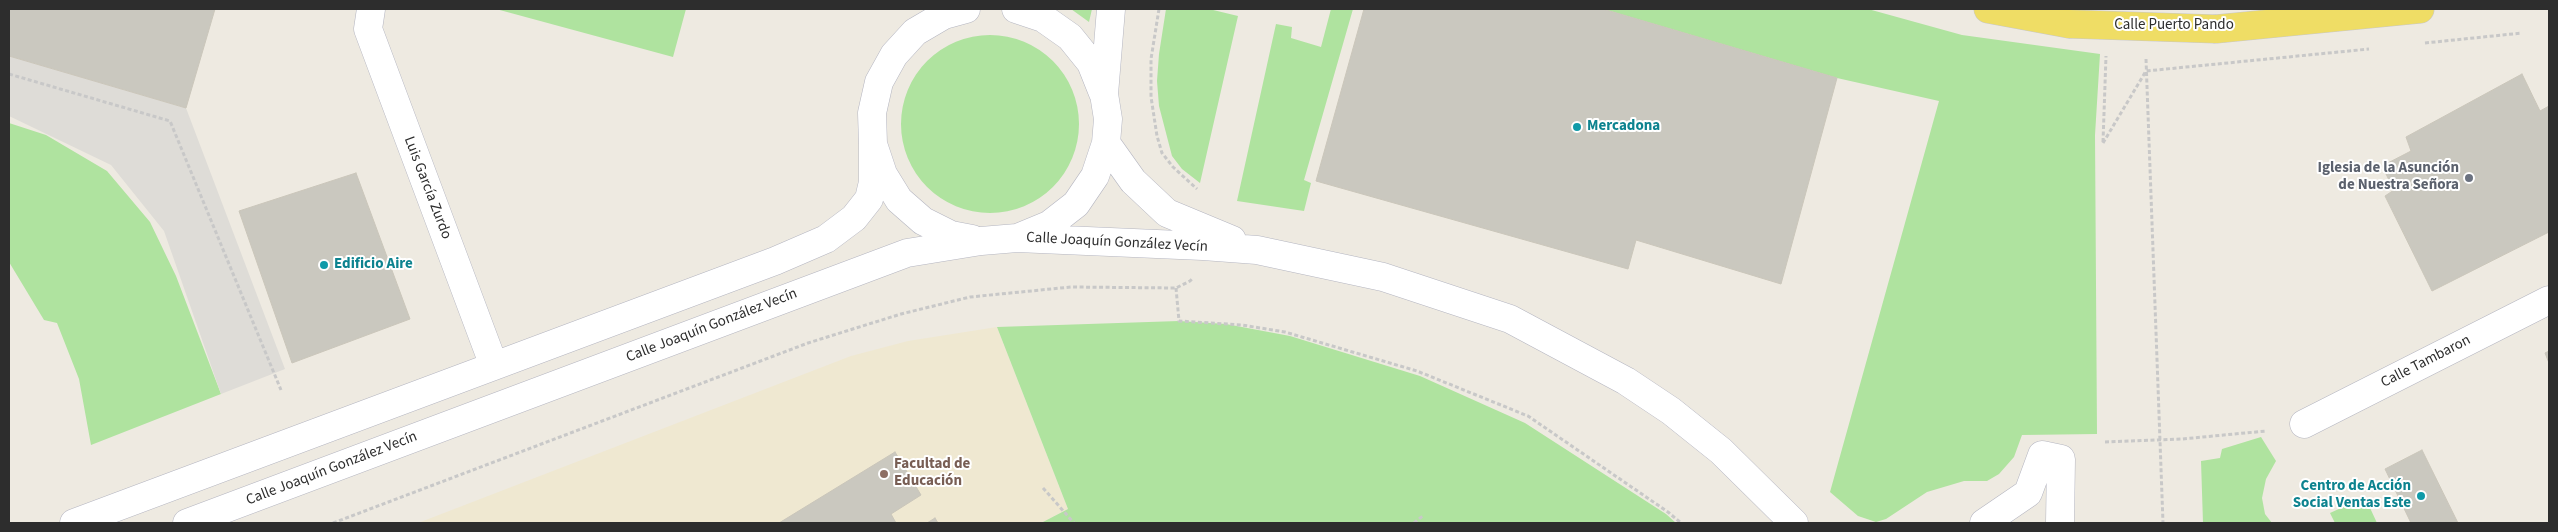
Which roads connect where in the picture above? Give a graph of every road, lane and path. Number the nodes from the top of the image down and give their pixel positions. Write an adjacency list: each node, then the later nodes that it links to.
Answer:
1 (371, 9): 26 (street, Luis García Zurdo)
2 (966, 9): 8 (street)
3 (1016, 9): 16 (street)
4 (1111, 9): 16 (street)
5 (1159, 9): 19 (path)
6 (1988, 9): 7 (main road, Calle Puerto Pando, bridge)
7 (2420, 9)
8 (921, 20): 18 (street)
9 (2522, 33): 10 (path)
10 (2424, 43)
11 (2107, 47): 14 (path)
12 (2375, 48): 14 (path)
13 (2146, 54): 14 (path)
14 (2146, 72): 30 (path)
15 (9, 74): 27 (path)
16 (1104, 94): 17 (street)
17 (1106, 143): 20 (street); 22 (street, Calle Joaquín González Vecín)
18 (873, 144): 21 (street); 26 (street)
19 (1202, 196)
20 (1017, 238): 21 (street, Calle Joaquín González Vecín); 22 (street, Calle Joaquín González Vecín)
21 (981, 241): 35 (street, Calle Joaquín González Vecín)
22 (1257, 250): 40 (street, Calle Joaquín González Vecín)
23 (1194, 274): 24 (path, Calle Joaquín González Vecín)
24 (1176, 288): 36 (path); 39 (path)
25 (2549, 300): 28 (street, Calle Tambaron)
26 (494, 366): 34 (street)
27 (281, 390)
28 (2304, 424)
29 (2266, 431): 30 (path)
30 (2161, 439): 31 (path); 43 (path)
31 (2105, 442)
32 (1043, 488): 37 (path)
33 (1424, 515): 38 (path)
34 (74, 523)
35 (187, 523)
36 (333, 523)
37 (1074, 523)
38 (1414, 523)
39 (1681, 523)
40 (1794, 523)
41 (1984, 523): 42 (street)
42 (2060, 523)
43 (2163, 523)

